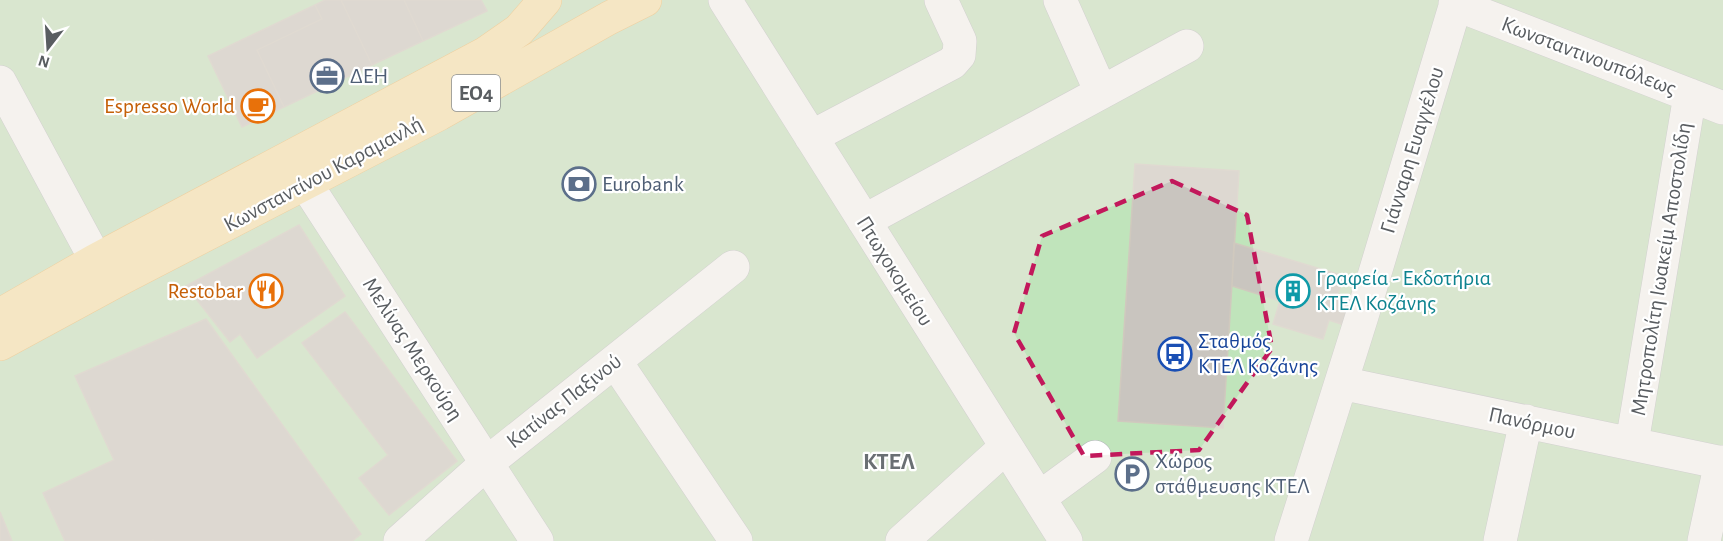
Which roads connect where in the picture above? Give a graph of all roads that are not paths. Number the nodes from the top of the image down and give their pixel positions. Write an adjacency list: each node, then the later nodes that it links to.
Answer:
1 (645, 0): 14 (main road, Κωνσταντίνου Καραμανλή / ΕΟ4)
2 (725, 0): 12 (street, Πτωχοκομείου)
3 (942, 0): 12 (street)
4 (1060, 0): 9 (street)
5 (1456, 2): 10 (street, Κωνσταντινουπόλεως); 21 (street, Γιάνναρη Ευαγγέλου)
6 (537, 6): 13 (main road, Κωνσταντίνου Καραμανλή / ΕΟ4)
7 (1187, 46): 9 (street)
8 (0, 82): 16 (street)
9 (1101, 92): 15 (street)
10 (1690, 95): 11 (street, Κωνσταντινουπόλεως); 23 (street, Μητροπολίτη Ιωακείμ Αποστολίδη)
11 (1723, 108)
12 (811, 137): 15 (street, Πτωχοκομείου)
13 (298, 152): 14 (street, Μελίνας Μερκούρη); 16 (main road, Κωνσταντίνου Καραμανλή / ΕΟ4)
14 (306, 184): 19 (main road, Κωνσταντίνου Καραμανλή / ΕΟ4); 26 (street, Μελίνας Μερκούρη)
15 (864, 221): 24 (street, Πτωχοκομείου)
16 (96, 260): 18 (main road, Κωνσταντίνου Καραμανλή / ΕΟ4)
17 (733, 267): 20 (street, Κατίνας Παξινού)
18 (0, 315)
19 (0, 344)
20 (615, 361): 26 (street, Κατίνας Παξινού); 31 (street)
21 (1341, 383): 22 (street, Πανόρμου); 34 (street, Γιάνναρη Ευαγγέλου)
22 (1526, 421): 23 (street, Πανόρμου); 35 (street)
23 (1632, 443): 27 (street, Πανόρμου)
24 (1006, 447): 28 (street, Πτωχοκομείου); 32 (street)
25 (1095, 457): 28 (street)
26 (487, 463): 29 (street, Κατίνας Παξινού); 30 (street, Μελίνας Μερκούρη)
27 (1722, 463): 36 (street)
28 (1039, 498): 33 (street, Πτωχοκομείου)
29 (400, 541)
30 (537, 541)
31 (736, 541)
32 (902, 541)
33 (1066, 541)
34 (1291, 541)
35 (1500, 541)
36 (1704, 541)

